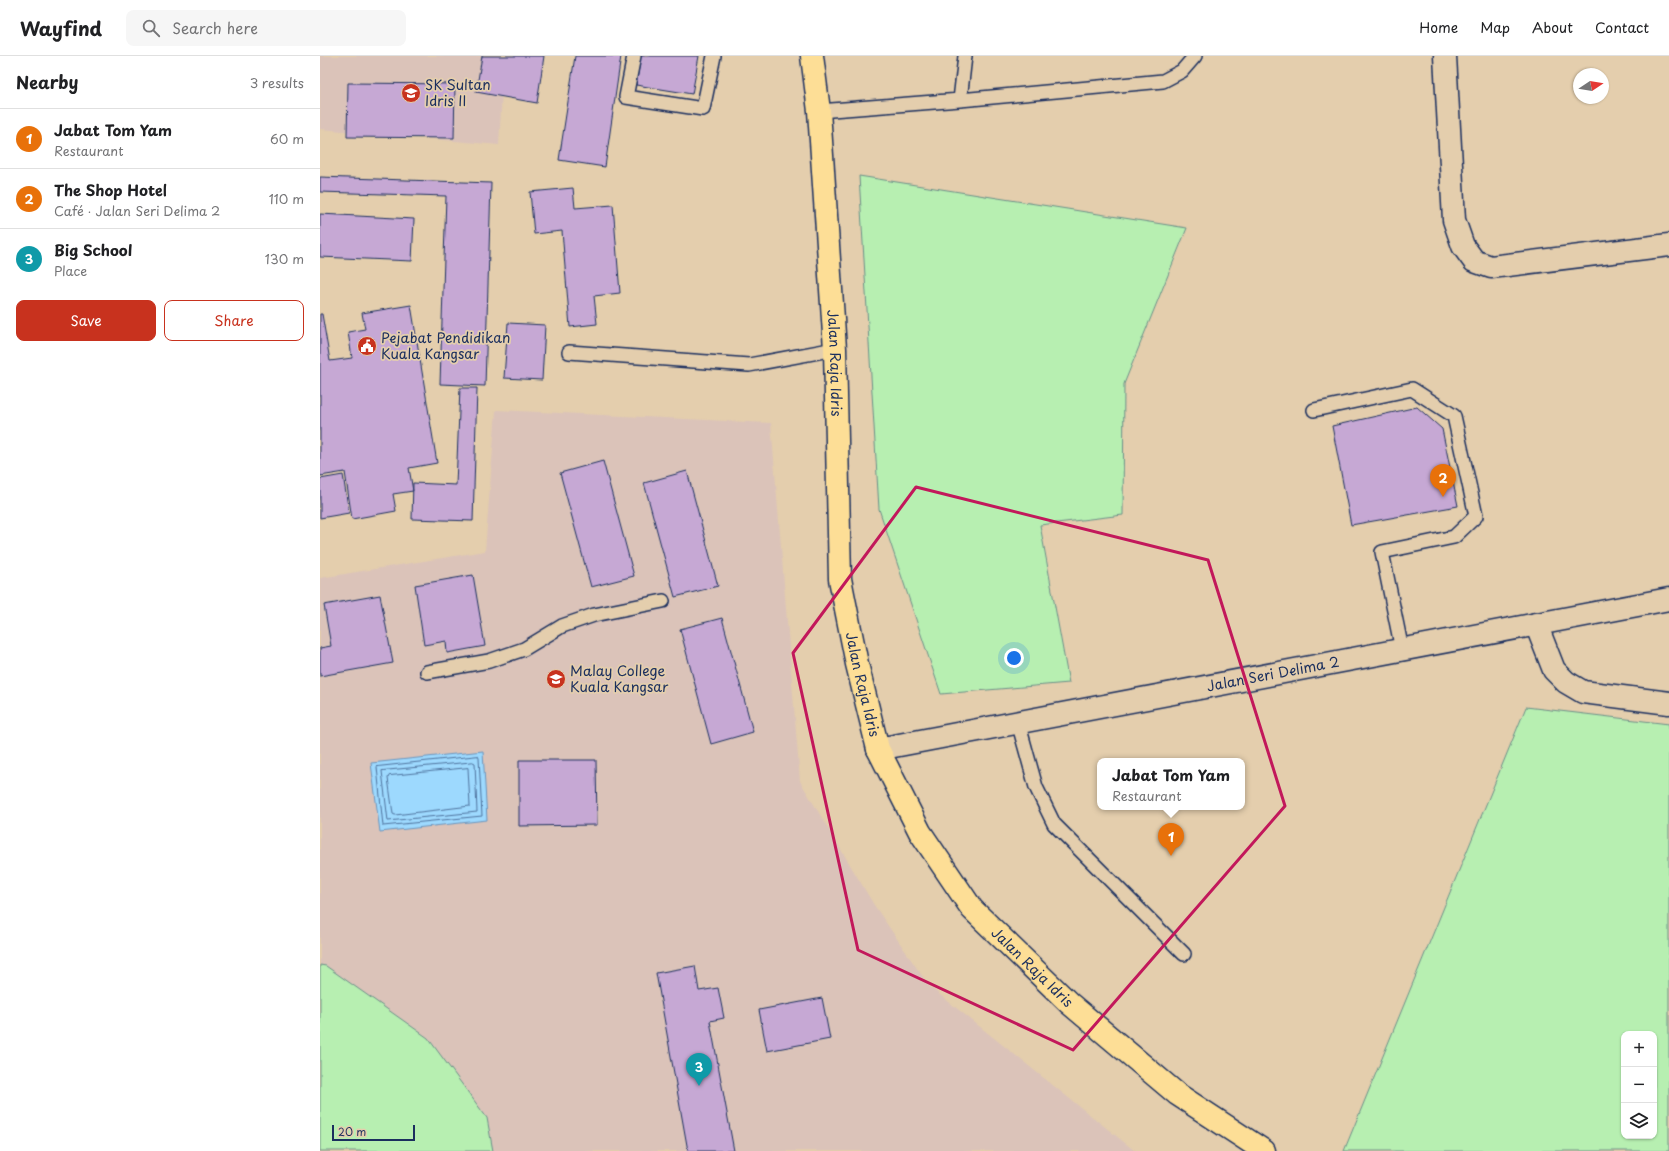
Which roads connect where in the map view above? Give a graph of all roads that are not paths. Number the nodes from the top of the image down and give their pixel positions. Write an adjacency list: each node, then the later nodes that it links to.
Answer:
1 (634, 56): 2 (lane)
2 (714, 56)
3 (812, 56): 8 (main road, Jalan Raja Idris)
4 (965, 56): 7 (lane)
5 (1195, 56): 7 (lane)
6 (1445, 56): 9 (street)
7 (960, 100): 8 (lane)
8 (819, 111): 10 (main road, Jalan Raja Idris)
9 (1669, 245)
10 (835, 349): 11 (lane); 20 (main road, Jalan Raja Idris)
11 (569, 352)
12 (1314, 410): 16 (lane)
13 (1669, 599): 15 (street, Jalan Seri Delima 2)
14 (663, 601): 17 (lane)
15 (1536, 624): 16 (street, Jalan Seri Delima 2); 18 (street)
16 (1402, 650): 19 (street, Jalan Seri Delima 2)
17 (427, 672)
18 (1669, 703)
19 (1018, 722): 20 (street, Jalan Seri Delima 2); 21 (lane)
20 (878, 749): 22 (main road, Jalan Raja Idris)
21 (1184, 954)
22 (1264, 1151)

